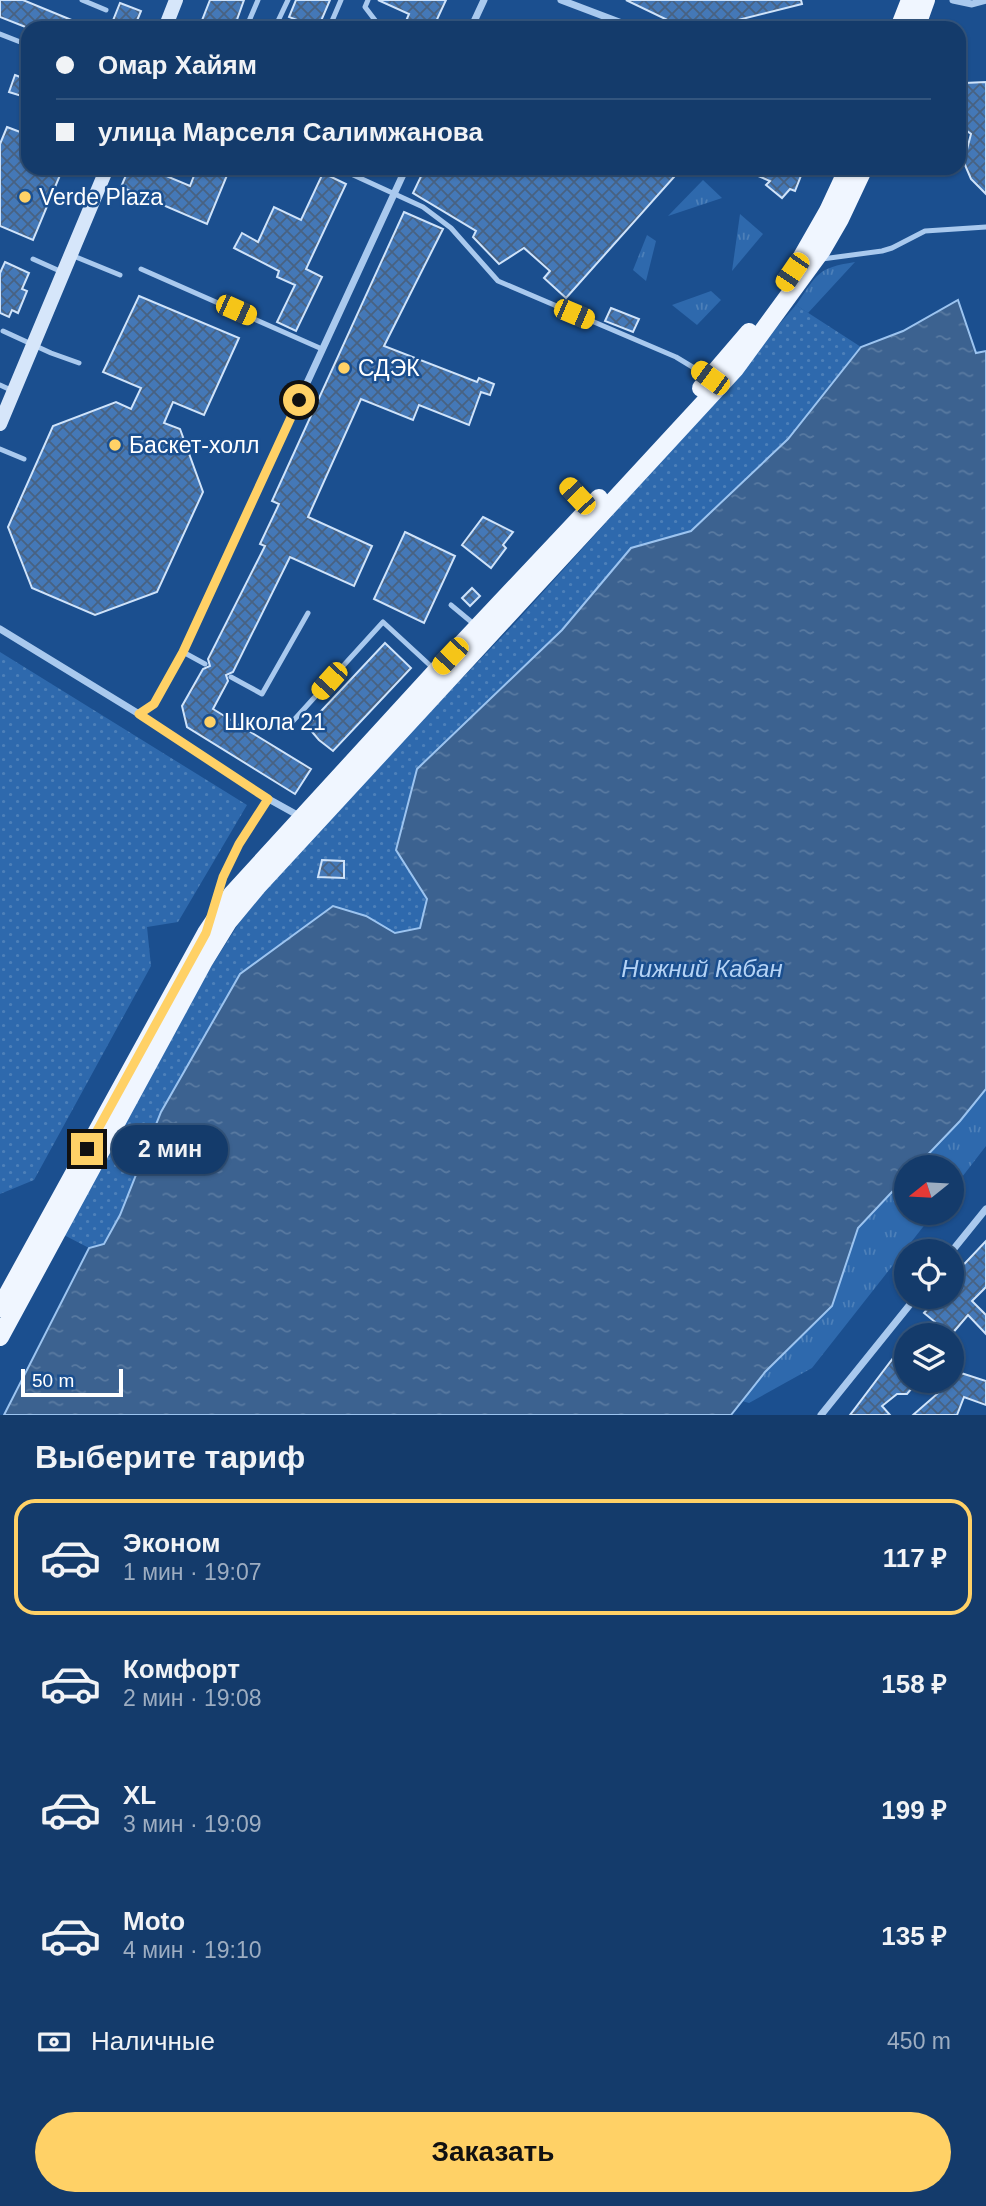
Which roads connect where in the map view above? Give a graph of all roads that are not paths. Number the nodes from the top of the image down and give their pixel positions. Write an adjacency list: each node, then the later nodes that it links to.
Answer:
1 (82, 0): 13 (lane)
2 (176, 0): 14 (street)
3 (258, 0): 15 (lane)
4 (288, 0): 16 (lane)
5 (341, 0): 17 (lane)
6 (368, 0): 18 (lane)
7 (484, 0): 19 (street)
8 (561, 0): 20 (street)
9 (909, 0): 21 (main road)
10 (926, 0): 22 (main road)
11 (953, 0): 12 (street)
12 (986, 0)
13 (106, 10)
14 (168, 21)
15 (249, 21)
16 (278, 21)
17 (333, 21)
18 (376, 21)
19 (474, 21)
20 (616, 21)
21 (902, 21)
22 (918, 21)
23 (0, 34): 24 (lane)
24 (21, 42)
25 (104, 175): 32 (street)
26 (354, 175): 30 (lane)
27 (402, 175): 30 (street)
28 (844, 175): 42 (main road)
29 (861, 175): 34 (main road)
30 (394, 193): 40 (street); 42 (lane)
31 (986, 227): 34 (lane)
32 (71, 255): 36 (street); 37 (lane)
33 (33, 259): 36 (lane)
34 (815, 260): 67 (main road)
35 (141, 269): 40 (lane)
36 (64, 273): 39 (street)
37 (121, 275)
38 (3, 331): 39 (lane)
39 (34, 344): 41 (lane); 44 (street)
40 (322, 349): 54 (street)
41 (79, 363)
42 (710, 378): 49 (main road)
43 (0, 385): 44 (lane)
44 (14, 391): 45 (street)
45 (0, 424)
46 (0, 449): 47 (lane)
47 (24, 459)
48 (565, 483): 49 (lane)
49 (589, 508): 52 (main road)
50 (451, 605): 52 (lane)
51 (307, 613): 57 (lane)
52 (477, 627): 56 (main road)
53 (0, 629): 58 (street)
54 (183, 652): 55 (lane); 58 (street)
55 (205, 664)
56 (436, 671): 59 (lane); 61 (main road)
57 (230, 677)
58 (139, 714): 60 (street)
59 (293, 721)
60 (268, 799): 61 (street); 62 (street)
61 (302, 817): 62 (main road)
62 (206, 933): 65 (main road)
63 (985, 1213): 64 (street)
64 (962, 1239)
65 (0, 1308)
66 (906, 1309): 68 (street)
67 (0, 1337)
68 (821, 1415)

